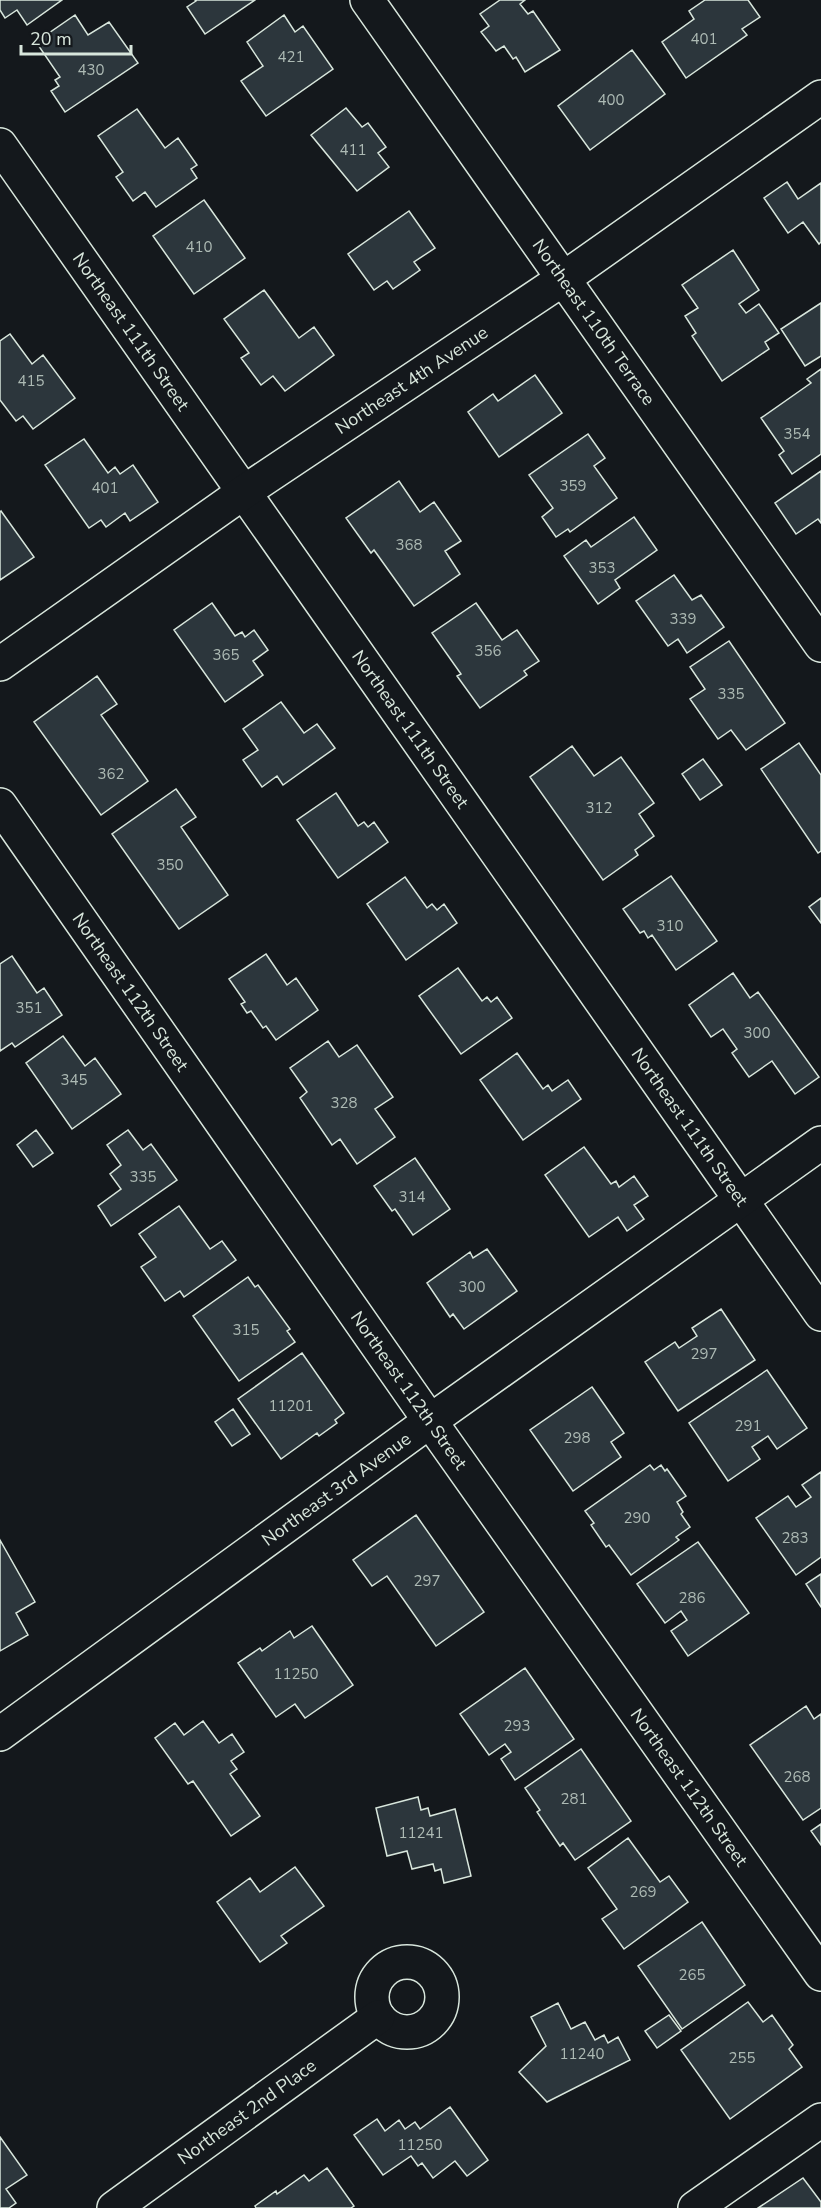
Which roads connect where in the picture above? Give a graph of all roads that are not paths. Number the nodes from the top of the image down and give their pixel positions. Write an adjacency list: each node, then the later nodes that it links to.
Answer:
1 (367, 0): 4 (street, Northeast 110th Terrace)
2 (821, 97): 4 (street, Northeast 4th Avenue)
3 (0, 145): 5 (street, Northeast 111th Street)
4 (563, 279): 5 (street, Northeast 4th Avenue); 6 (street, Northeast 110th Terrace)
5 (244, 492): 7 (street, Northeast 4th Avenue); 10 (street, Northeast 111th Street)
6 (821, 645)
7 (0, 664)
8 (0, 805): 12 (street, Northeast 112th Street)
9 (821, 1143): 10 (street, Northeast 3rd Avenue)
10 (741, 1201): 11 (street, Northeast 111th Street); 12 (street, Northeast 3rd Avenue)
11 (821, 1314)
12 (430, 1421): 13 (street, Northeast 3rd Avenue); 14 (street, Northeast 112th Street)
13 (0, 1734)
14 (821, 1974)
15 (378, 2017): 17 (street, Northeast 2nd Place)
16 (821, 2120): 18 (street)
17 (114, 2208)
18 (695, 2208)

